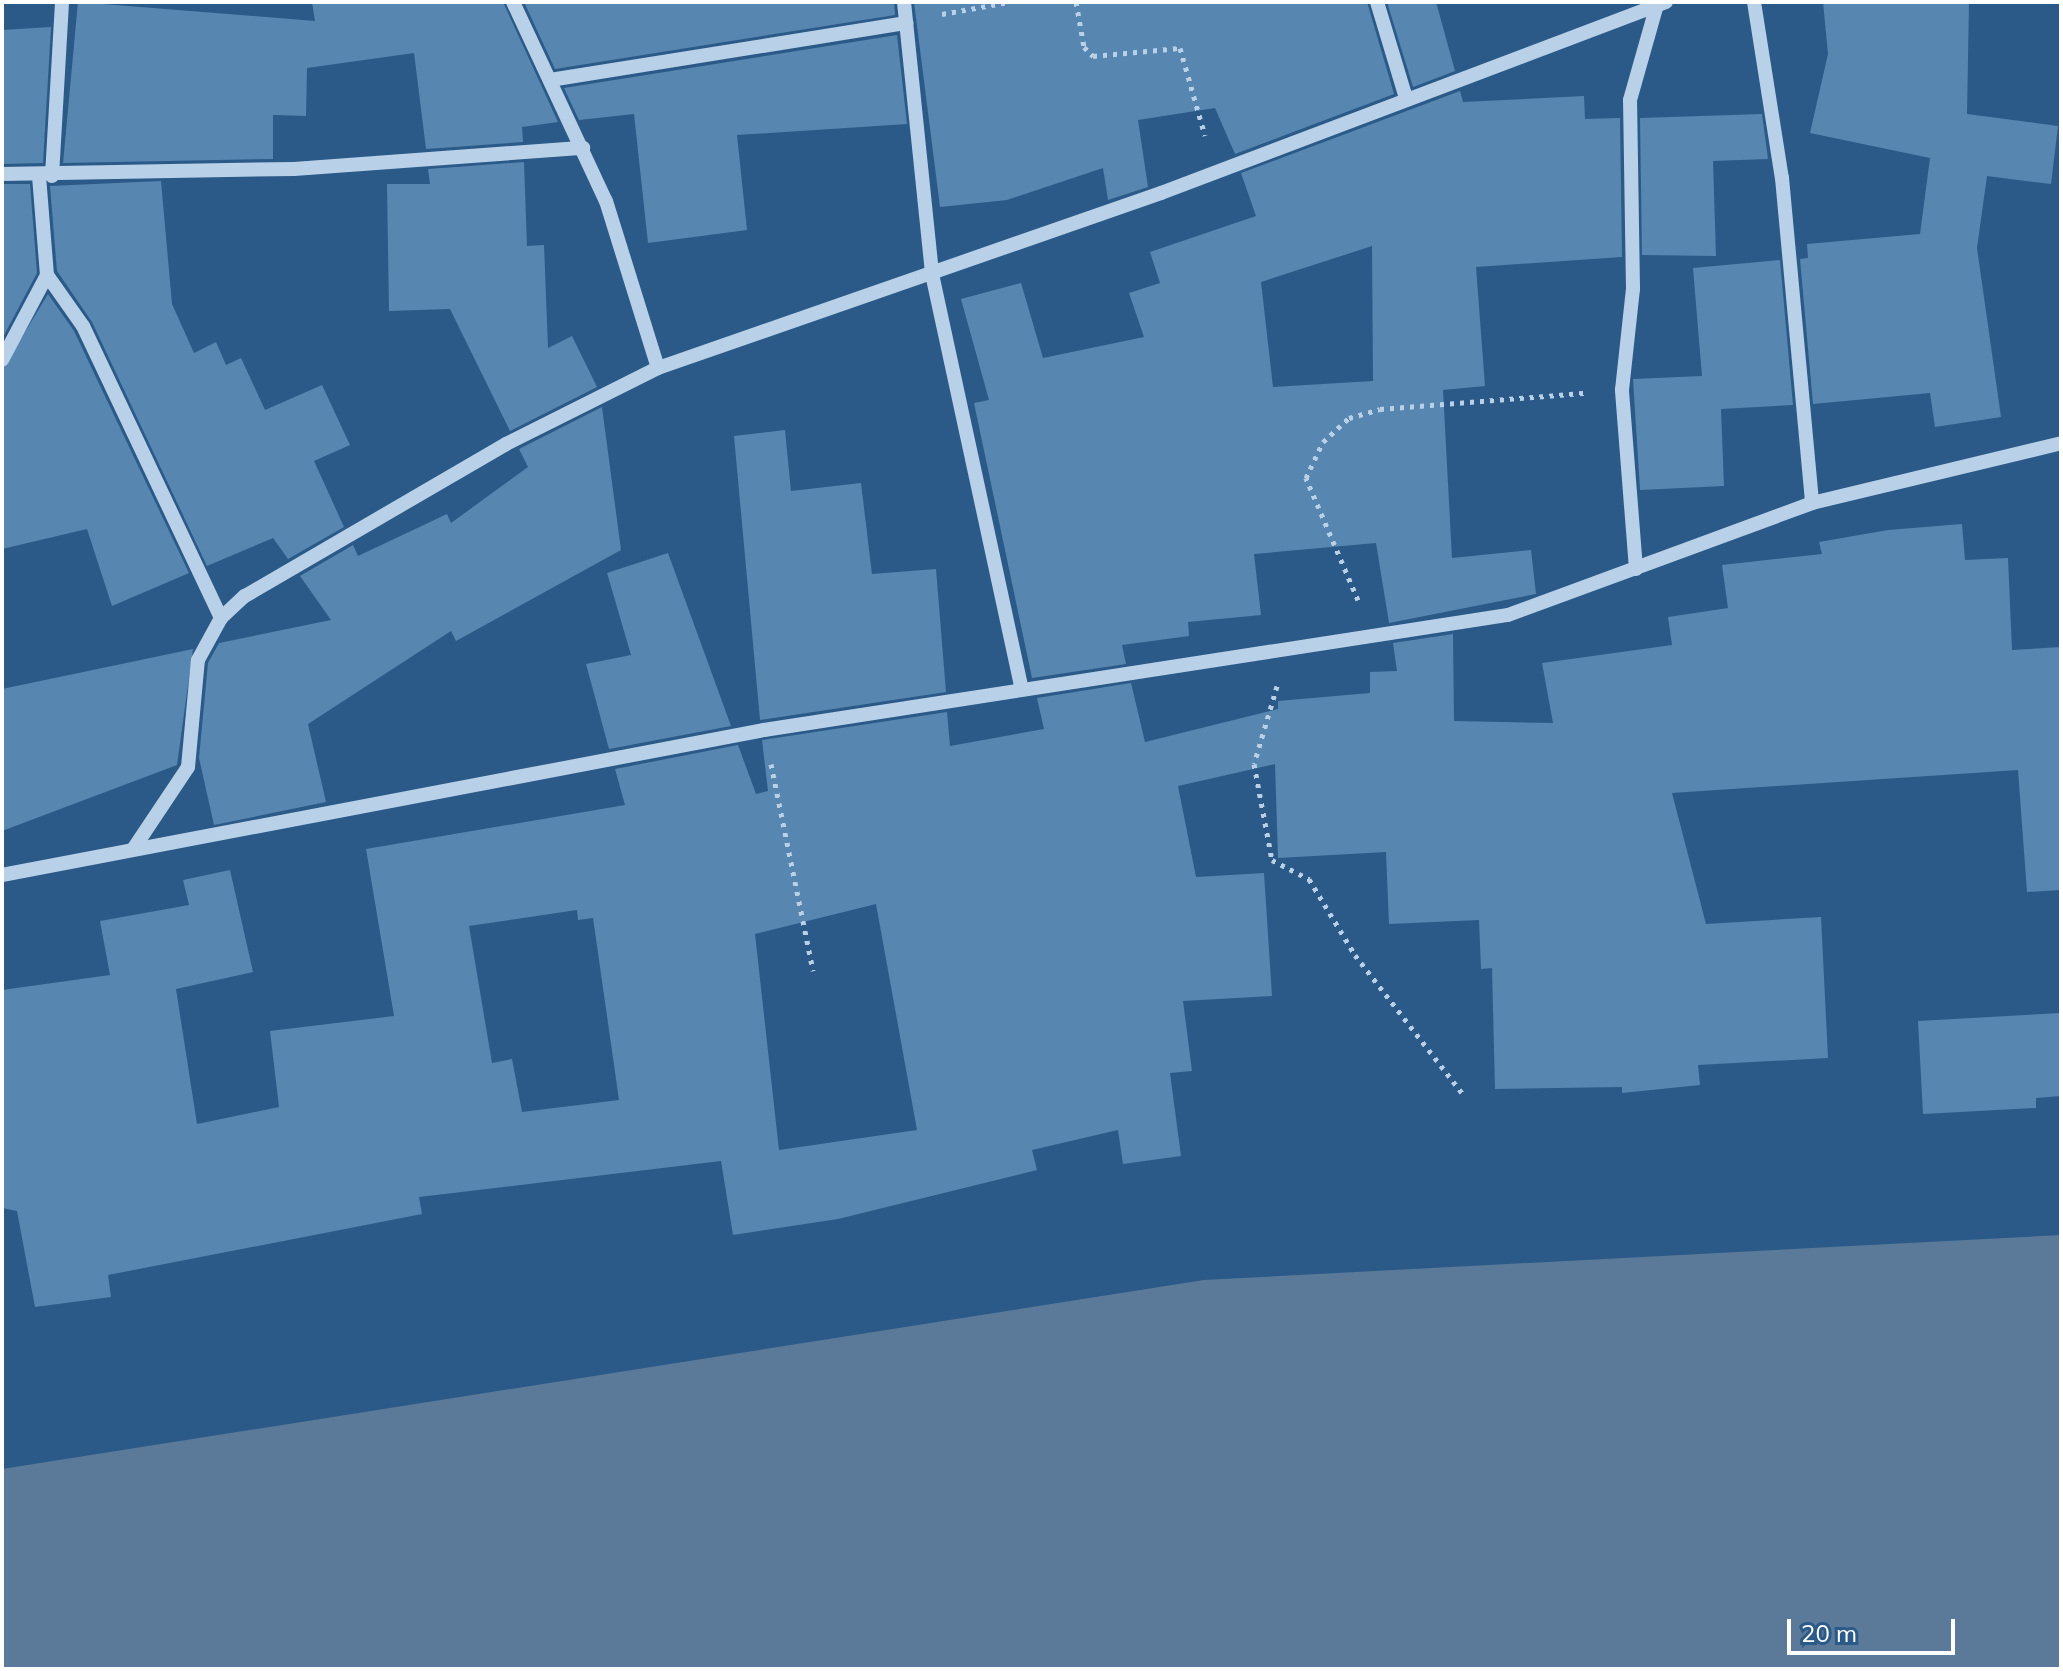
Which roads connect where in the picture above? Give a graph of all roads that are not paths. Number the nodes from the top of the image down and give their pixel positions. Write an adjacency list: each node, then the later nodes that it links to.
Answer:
1 (62, 2): 12 (street)
2 (513, 2): 8 (street)
3 (904, 2): 7 (street)
4 (1377, 2): 9 (street)
5 (1754, 2): 18 (street)
6 (1661, 5): 9 (street); 19 (street)
7 (906, 23): 8 (street); 13 (street)
8 (550, 80): 10 (street)
9 (1405, 95): 13 (street)
10 (583, 148): 12 (street); 16 (street)
11 (2, 174): 12 (street)
12 (46, 176): 14 (street)
13 (932, 274): 16 (street); 21 (street)
14 (47, 275): 15 (street); 20 (street)
15 (2, 360)
16 (658, 368): 20 (street)
17 (2061, 443): 18 (street)
18 (1812, 503): 19 (street)
19 (1636, 569): 21 (street)
20 (221, 618): 22 (street)
21 (1021, 686): 22 (street)
22 (134, 848): 23 (street)
23 (2, 875)

